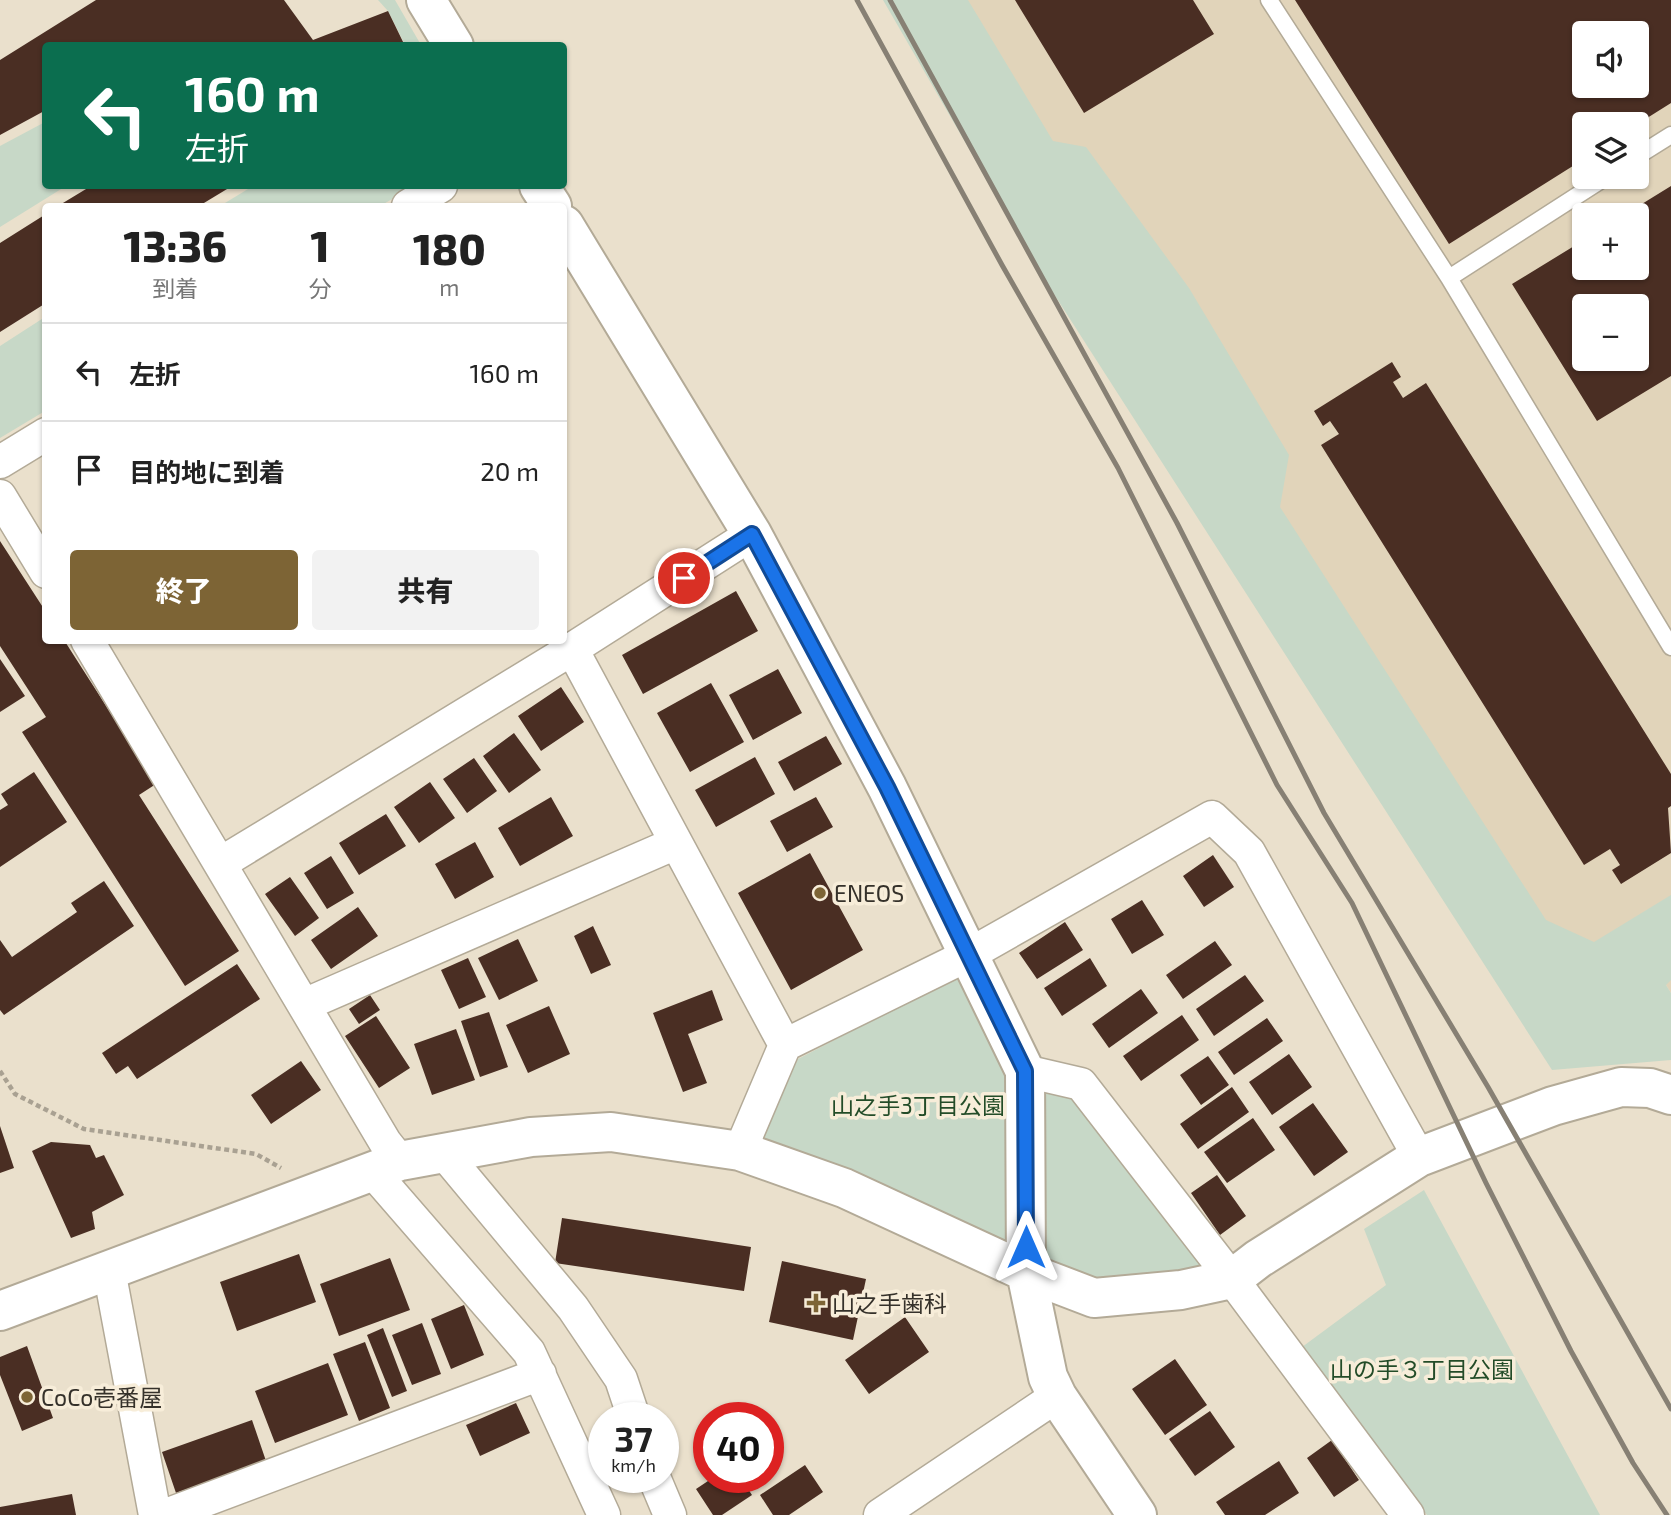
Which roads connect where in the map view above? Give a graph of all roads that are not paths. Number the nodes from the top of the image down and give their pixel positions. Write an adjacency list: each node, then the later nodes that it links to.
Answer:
1 (426, 0): 3 (street)
2 (1269, 0): 10 (lane)
3 (452, 42)
4 (1671, 135): 5 (lane)
5 (1649, 149)
6 (436, 189): 8 (street)
7 (1586, 189): 10 (lane)
8 (413, 203)
9 (567, 230): 14 (street)
10 (1449, 278): 17 (lane)
11 (42, 436): 12 (street)
12 (0, 462)
13 (0, 496): 15 (street)
14 (752, 534): 18 (street); 21 (street)
15 (42, 565)
16 (89, 644): 20 (street)
17 (1671, 647)
18 (572, 649): 19 (street); 20 (street)
19 (676, 844): 22 (street); 23 (street)
20 (221, 863): 22 (street)
21 (970, 954): 23 (street); 24 (street); 28 (street)
22 (304, 1005): 29 (street)
23 (785, 1045): 26 (street)
24 (1025, 1071): 31 (street); 32 (street)
25 (1671, 1095): 28 (street)
26 (740, 1151): 27 (street); 31 (street)
27 (443, 1152): 29 (street); 36 (street)
28 (1419, 1157): 32 (street)
29 (386, 1166): 30 (street); 34 (street)
30 (109, 1270): 33 (street); 38 (street)
31 (1026, 1272): 32 (street); 35 (street)
32 (1232, 1279): 44 (street)
33 (0, 1311)
34 (540, 1374): 39 (street); 40 (street)
35 (1057, 1396): 42 (street); 43 (street)
36 (629, 1402)
37 (661, 1493): 41 (street)
38 (155, 1515)
39 (166, 1515)
40 (604, 1515)
41 (670, 1515)
42 (880, 1515)
43 (1137, 1515)
44 (1408, 1515)

